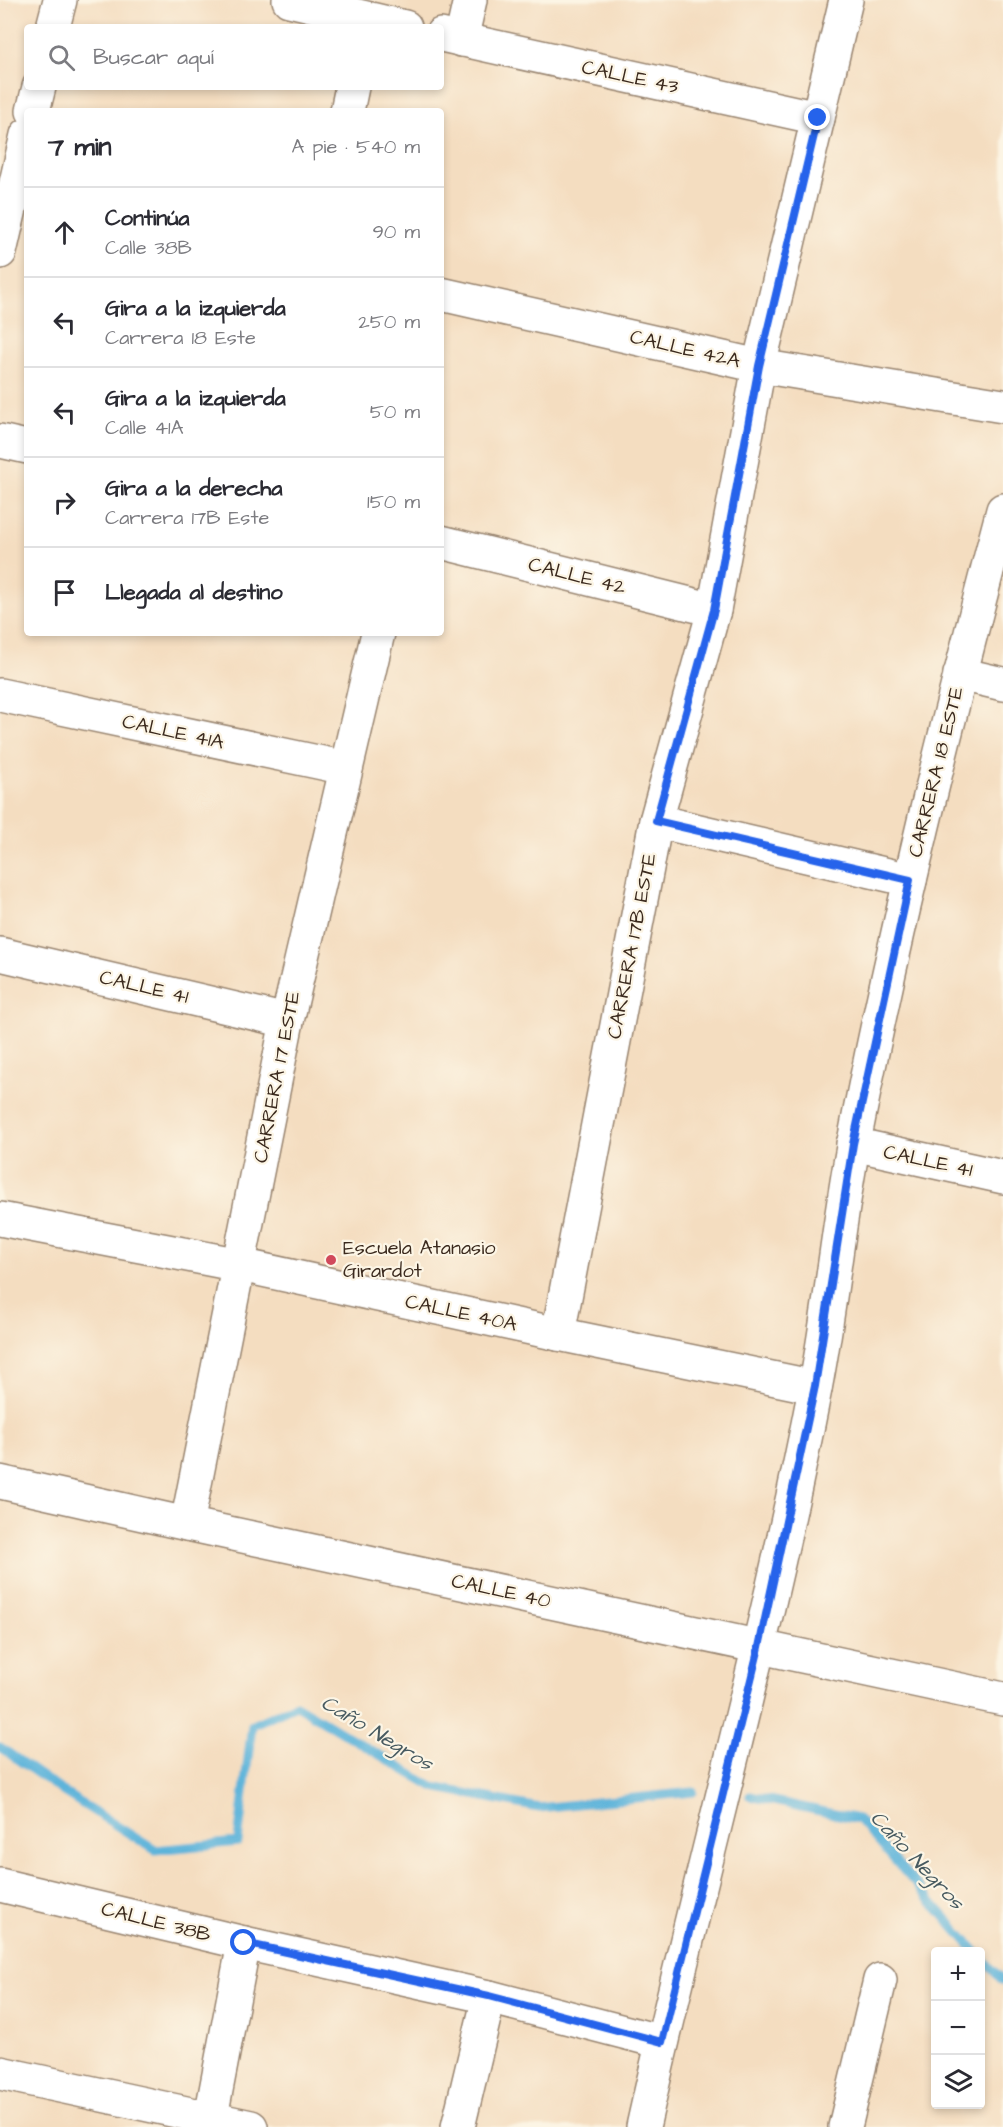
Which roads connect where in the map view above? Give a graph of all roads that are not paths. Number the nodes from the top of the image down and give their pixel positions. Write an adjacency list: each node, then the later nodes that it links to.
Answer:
1 (60, 0): 6 (street)
2 (290, 0): 5 (street)
3 (470, 0): 7 (street)
4 (846, 0): 12 (street, CARRERA 17B ESTE)
5 (366, 23)
6 (55, 24)
7 (451, 37): 12 (street, CALLE 43)
8 (38, 90): 10 (street)
9 (351, 90): 11 (street)
10 (34, 108)
11 (348, 108)
12 (818, 118): 17 (street, CARRERA 17B ESTE)
13 (24, 146): 14 (street)
14 (14, 184): 15 (street)
15 (0, 252)
16 (444, 295): 17 (street, CALLE 42A)
17 (759, 366): 18 (street, CALLE 42A); 23 (street, CARRERA 17B ESTE)
18 (1003, 406)
19 (0, 441): 20 (street)
20 (24, 446)
21 (1003, 510): 25 (street, CARRERA 18 ESTE)
22 (444, 543): 23 (street, CALLE 42)
23 (714, 610): 29 (street, CARRERA 17B ESTE)
24 (377, 636): 28 (street, CARRERA 17 ESTE)
25 (960, 674): 26 (street); 30 (street, CARRERA 18 ESTE)
26 (1003, 684)
27 (0, 695): 28 (street, CALLE 41A)
28 (346, 768): 32 (street, CARRERA 17 ESTE)
29 (656, 821): 30 (street); 37 (street, CARRERA 17B ESTE)
30 (910, 880): 33 (street, CARRERA 18 ESTE)
31 (0, 954): 32 (street, CALLE 41)
32 (288, 1021): 36 (street, CARRERA 17 ESTE)
33 (853, 1144): 34 (street, CALLE 41); 38 (street, CARRERA 18 ESTE)
34 (1003, 1177)
35 (0, 1218): 36 (street, CALLE 40A)
36 (240, 1265): 37 (street, CALLE 40A); 40 (street, CARRERA 17 ESTE)
37 (558, 1334): 38 (street, CALLE 40A)
38 (815, 1386): 41 (street, CARRERA 18 ESTE)
39 (0, 1482): 40 (street, CALLE 40)
40 (187, 1524): 41 (street, CALLE 40)
41 (759, 1647): 42 (street, CALLE 40); 47 (street, CARRERA 18 ESTE)
42 (1001, 1690)
43 (0, 1885): 44 (street, CALLE 38B)
44 (244, 1943): 46 (street, CALLE 38B); 49 (street)
45 (880, 1980): 53 (street)
46 (489, 1996): 47 (street, CALLE 38B); 51 (street)
47 (662, 2042): 52 (street, CARRERA 18 ESTE)
48 (0, 2073): 49 (street)
49 (210, 2122): 50 (street)
50 (251, 2127)
51 (458, 2127)
52 (643, 2127)
53 (845, 2127)

